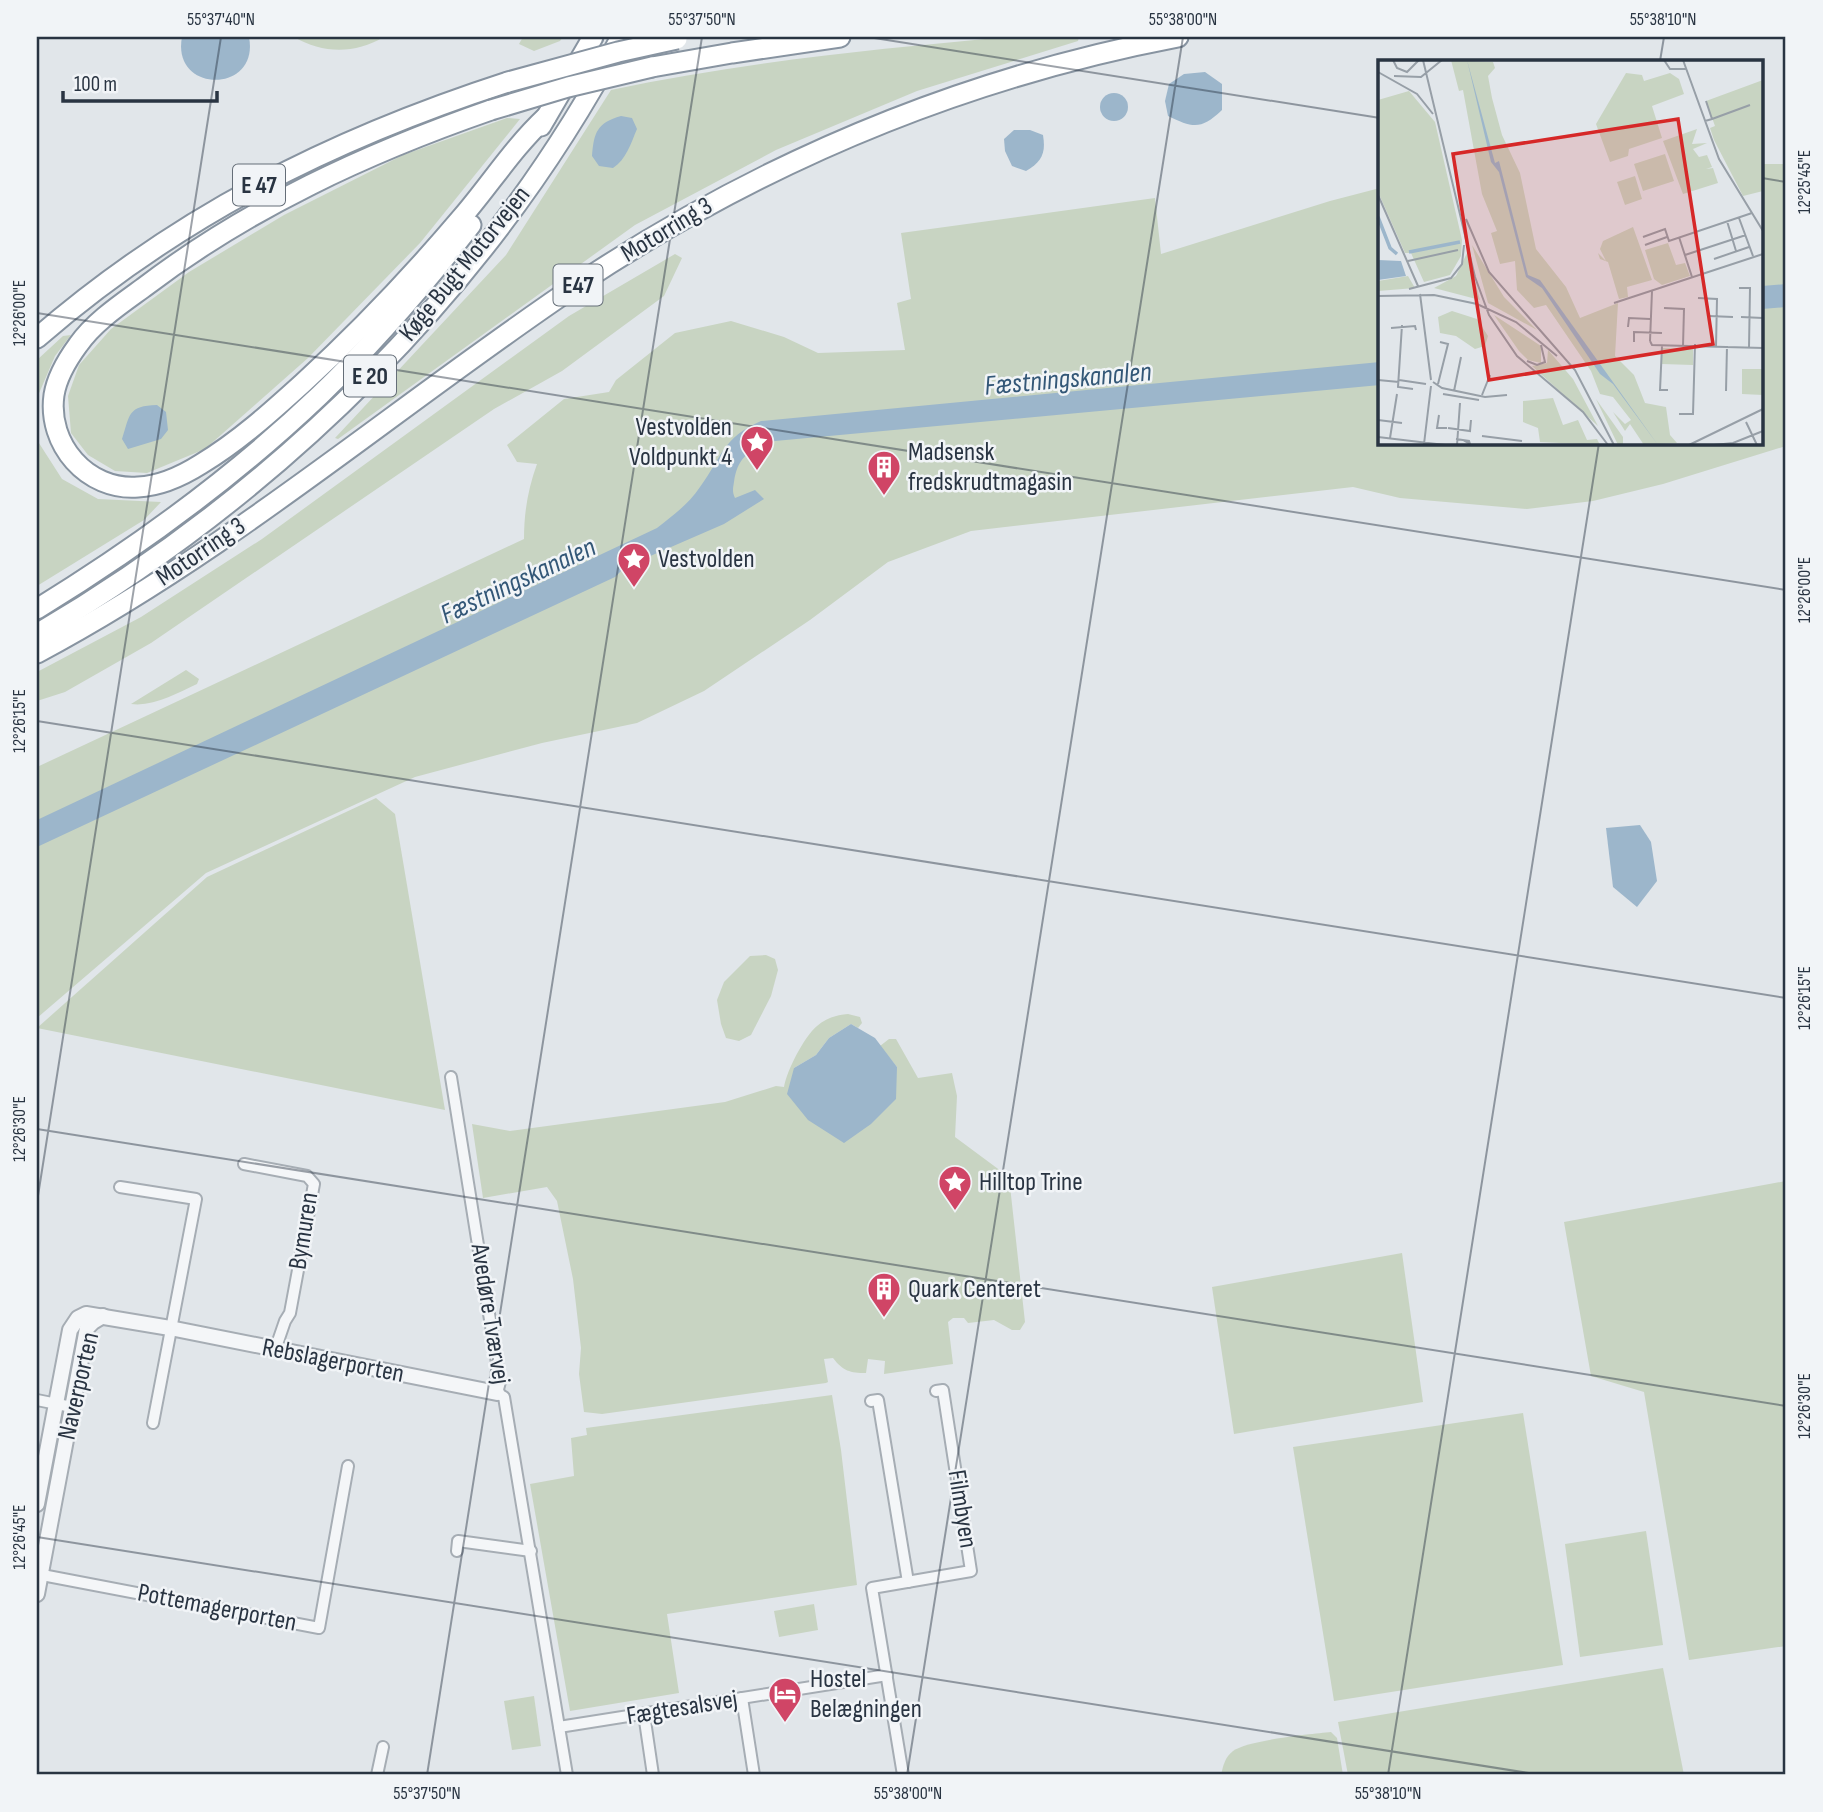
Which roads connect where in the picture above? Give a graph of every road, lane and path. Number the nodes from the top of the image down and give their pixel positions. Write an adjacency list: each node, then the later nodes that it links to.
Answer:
1 (593, 37): 6 (highway, Køge Bugt Motorvejen / E 20)
2 (621, 37): 9 (highway, Køge Bugt Motorvejen / E 20)
3 (840, 37): 6 (highway, E 47, bridge)
4 (1178, 37): 10 (highway, Motorring 3 / E47)
5 (683, 38): 7 (highway, E 47, bridge)
6 (547, 117): 8 (highway, Køge Bugt Motorvejen / E 20)
7 (37, 338)
8 (37, 609)
9 (37, 634)
10 (37, 653)
11 (451, 1077): 18 (street, Avedøre Tværvej)
12 (244, 1164): 16 (street, Bymuren)
13 (120, 1188): 15 (street)
14 (103, 1316): 15 (street, Rebslagerporten); 21 (street, Naverporten); 22 (street, Naverporten)
15 (170, 1328): 16 (street, Rebslagerporten); 23 (street)
16 (275, 1350): 18 (street, Rebslagerporten)
17 (936, 1391): 29 (street, Filmbyen)
18 (497, 1393): 27 (street, Avedøre Tværvej)
19 (37, 1400): 21 (street)
20 (871, 1401): 29 (street)
21 (56, 1404): 22 (street); 25 (street, Naverporten)
22 (72, 1407): 28 (street, Naverporten)
23 (153, 1423)
24 (348, 1466): 28 (street, Pottemagerporten)
25 (37, 1504)
26 (457, 1551): 27 (street)
27 (531, 1551): 34 (street, Avedøre Tværvej)
28 (39, 1574): 30 (street, Naverporten)
29 (908, 1582): 31 (street, Filmbyen)
30 (37, 1594)
31 (887, 1675): 32 (street, Fægtesalsvej); 40 (street, Filmbyen)
32 (742, 1698): 33 (street, Fægtesalsvej); 39 (street)
33 (644, 1714): 34 (street, Fægtesalsvej); 38 (street)
34 (559, 1727): 37 (street, Avedøre Tværvej)
35 (383, 1747): 36 (street)
36 (377, 1775)
37 (567, 1775)
38 (653, 1775)
39 (754, 1775)
40 (903, 1775)

